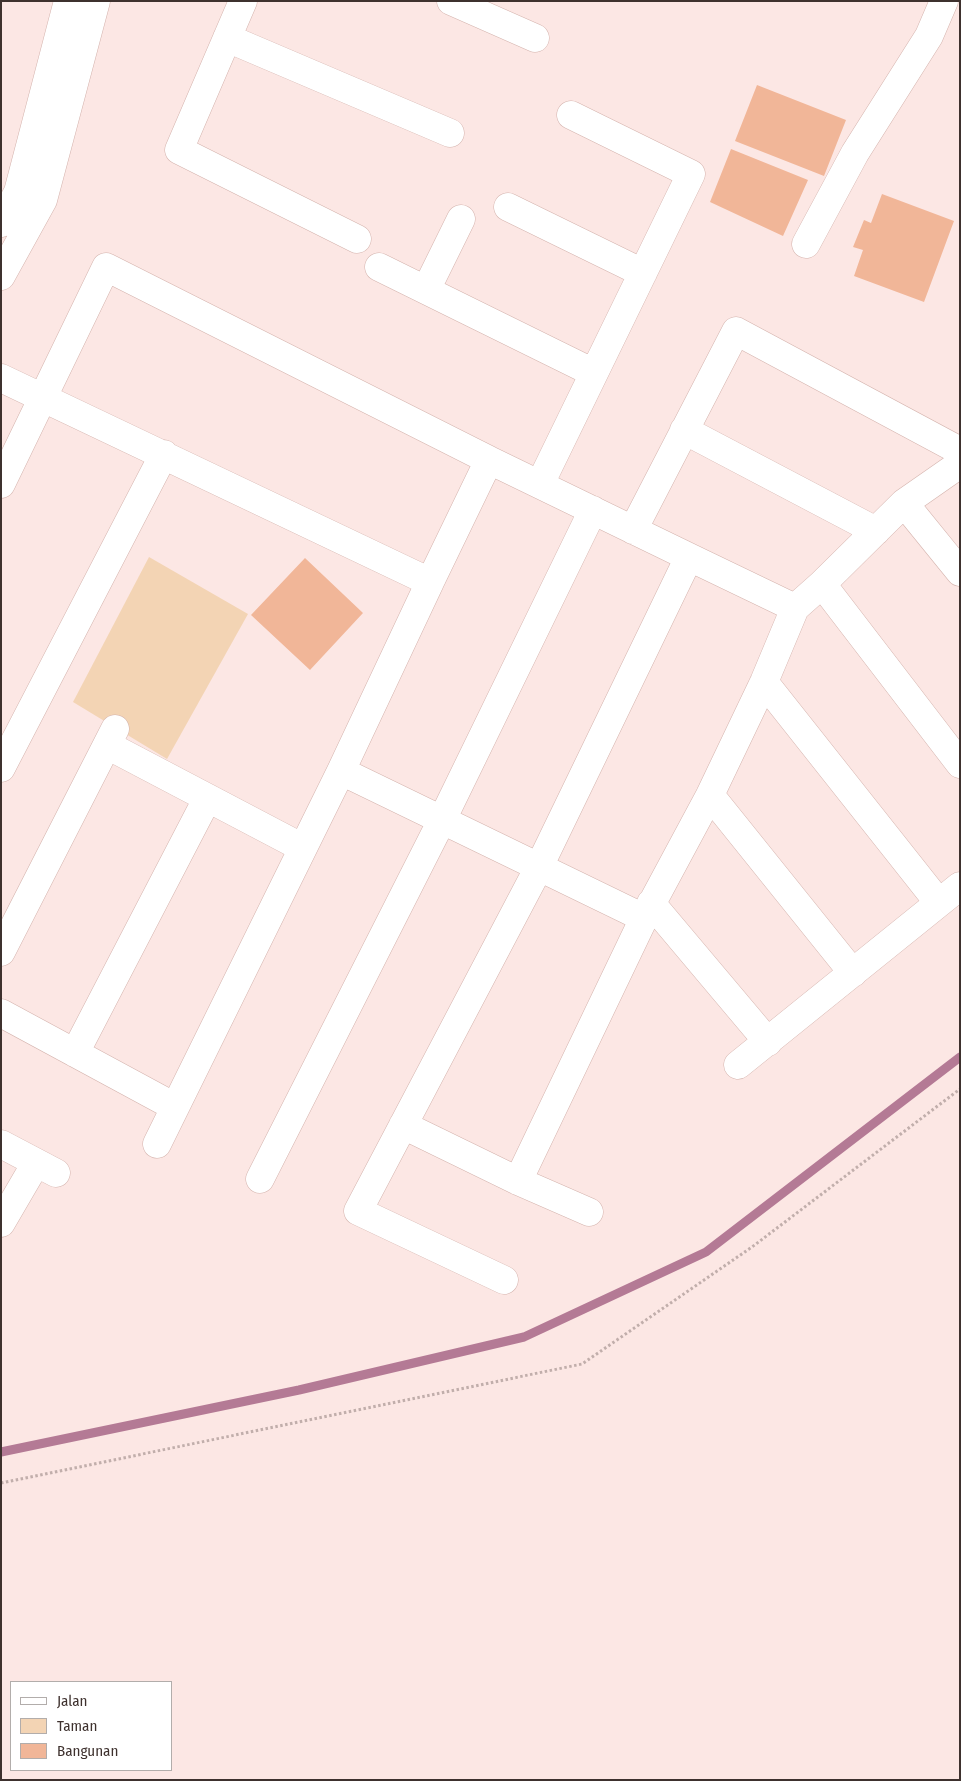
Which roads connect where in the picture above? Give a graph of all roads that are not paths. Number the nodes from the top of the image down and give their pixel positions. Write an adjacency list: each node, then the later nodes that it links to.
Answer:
1 (68, 1): 12 (street)
2 (96, 1): 17 (street)
3 (243, 1): 6 (street)
4 (451, 1): 7 (street)
5 (944, 1): 14 (street)
6 (227, 38): 9 (street); 13 (street)
7 (535, 38)
8 (571, 115): 16 (street)
9 (450, 133)
10 (508, 207): 16 (street)
11 (461, 219): 18 (street)
12 (1, 223)
13 (358, 239)
14 (806, 244)
15 (379, 268): 18 (street)
16 (643, 273): 19 (street)
17 (1, 276)
18 (426, 290): 19 (street)
19 (594, 373): 28 (street)
20 (1, 378): 21 (street)
21 (45, 397): 24 (street); 25 (street); 27 (street)
22 (684, 430): 23 (street); 31 (street); 32 (street)
23 (960, 451)
24 (164, 454): 35 (street); 40 (street)
25 (489, 460): 28 (street); 35 (street)
26 (960, 464): 29 (street)
27 (1, 484)
28 (540, 484): 30 (street)
29 (904, 503): 32 (street); 34 (street)
30 (593, 510): 31 (street); 44 (street)
31 (633, 530): 33 (street)
32 (876, 531): 36 (street)
33 (689, 557): 37 (street); 46 (street)
34 (960, 572)
35 (430, 582): 41 (street)
36 (822, 584): 37 (street); 39 (street)
37 (795, 608): 38 (street)
38 (764, 682): 42 (street); 47 (street)
39 (960, 764)
40 (1, 768)
41 (341, 771): 44 (street); 45 (street)
42 (710, 795): 48 (street); 50 (street)
43 (207, 799): 45 (street); 49 (street); 53 (street)
44 (442, 820): 46 (street); 59 (street)
45 (303, 848): 55 (street)
46 (539, 867): 48 (street); 56 (street)
47 (950, 894): 50 (street)
48 (647, 911): 52 (street); 60 (street)
49 (1, 952)
50 (853, 973): 52 (street)
51 (1, 1013): 53 (street)
52 (768, 1042): 54 (street)
53 (75, 1053): 55 (street)
54 (738, 1065)
55 (175, 1107): 58 (street)
56 (403, 1125): 60 (street); 63 (street)
57 (1, 1144): 62 (street)
58 (157, 1144)
59 (260, 1179)
60 (518, 1181): 61 (street)
61 (589, 1212)
62 (1, 1223)
63 (504, 1280)

